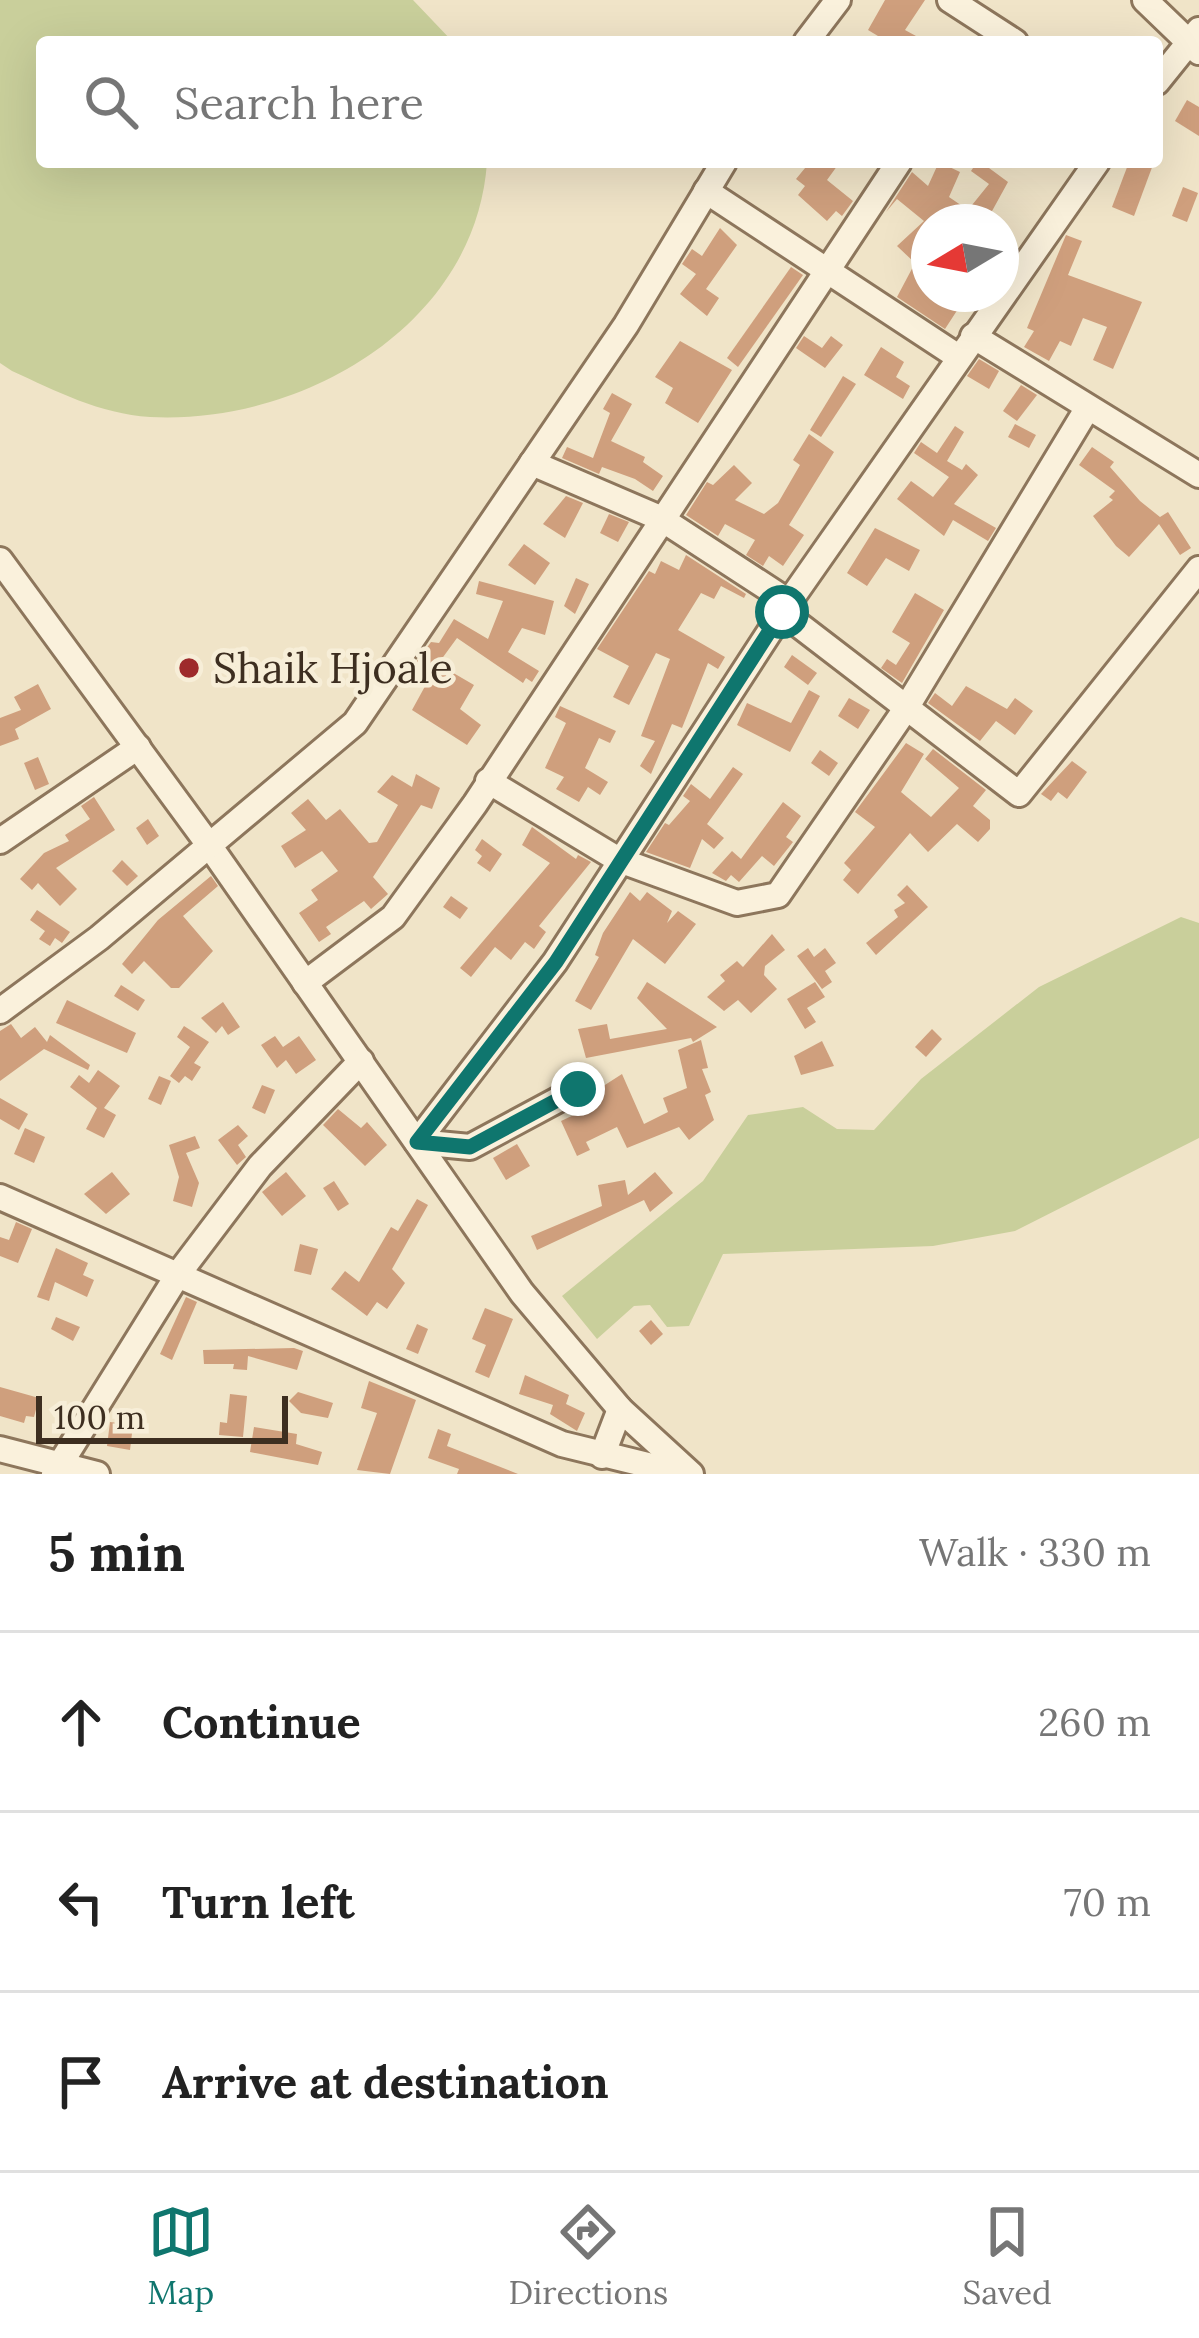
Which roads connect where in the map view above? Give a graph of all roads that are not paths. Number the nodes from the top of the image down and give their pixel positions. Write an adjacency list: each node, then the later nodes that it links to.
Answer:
1 (838, 0): 5 (street)
2 (950, 0): 4 (street)
3 (1145, 0): 6 (street)
4 (986, 34)
5 (811, 36)
6 (1195, 42): 7 (street)
7 (1163, 76)
8 (720, 168): 11 (street)
9 (895, 168): 12 (street)
10 (1093, 168): 13 (street)
11 (706, 191): 12 (street); 15 (street)
12 (824, 272): 13 (street); 17 (street)
13 (965, 346): 14 (street); 20 (street)
14 (1087, 410): 16 (street); 21 (street)
15 (532, 463): 17 (street); 25 (street)
16 (1199, 475)
17 (660, 518): 20 (street); 23 (street)
18 (0, 560): 22 (street)
19 (1199, 569): 21 (street)
20 (785, 607): 21 (street); 26 (street)
21 (905, 710): 26 (street)
22 (137, 747): 24 (street); 25 (street)
23 (488, 781): 26 (street); 27 (street)
24 (3, 830)
25 (209, 845): 27 (street); 28 (street)
26 (619, 860): 31 (street)
27 (305, 983): 29 (street)
28 (0, 1011)
29 (361, 1061): 31 (street); 33 (street)
30 (578, 1089): 31 (street)
31 (417, 1142): 34 (street)
32 (0, 1197): 33 (street)
33 (179, 1273): 36 (street); 37 (street)
34 (620, 1408): 36 (street); 39 (street)
35 (0, 1449): 37 (street)
36 (602, 1456): 39 (street)
37 (55, 1469): 38 (street)
38 (97, 1474)
39 (688, 1474)

